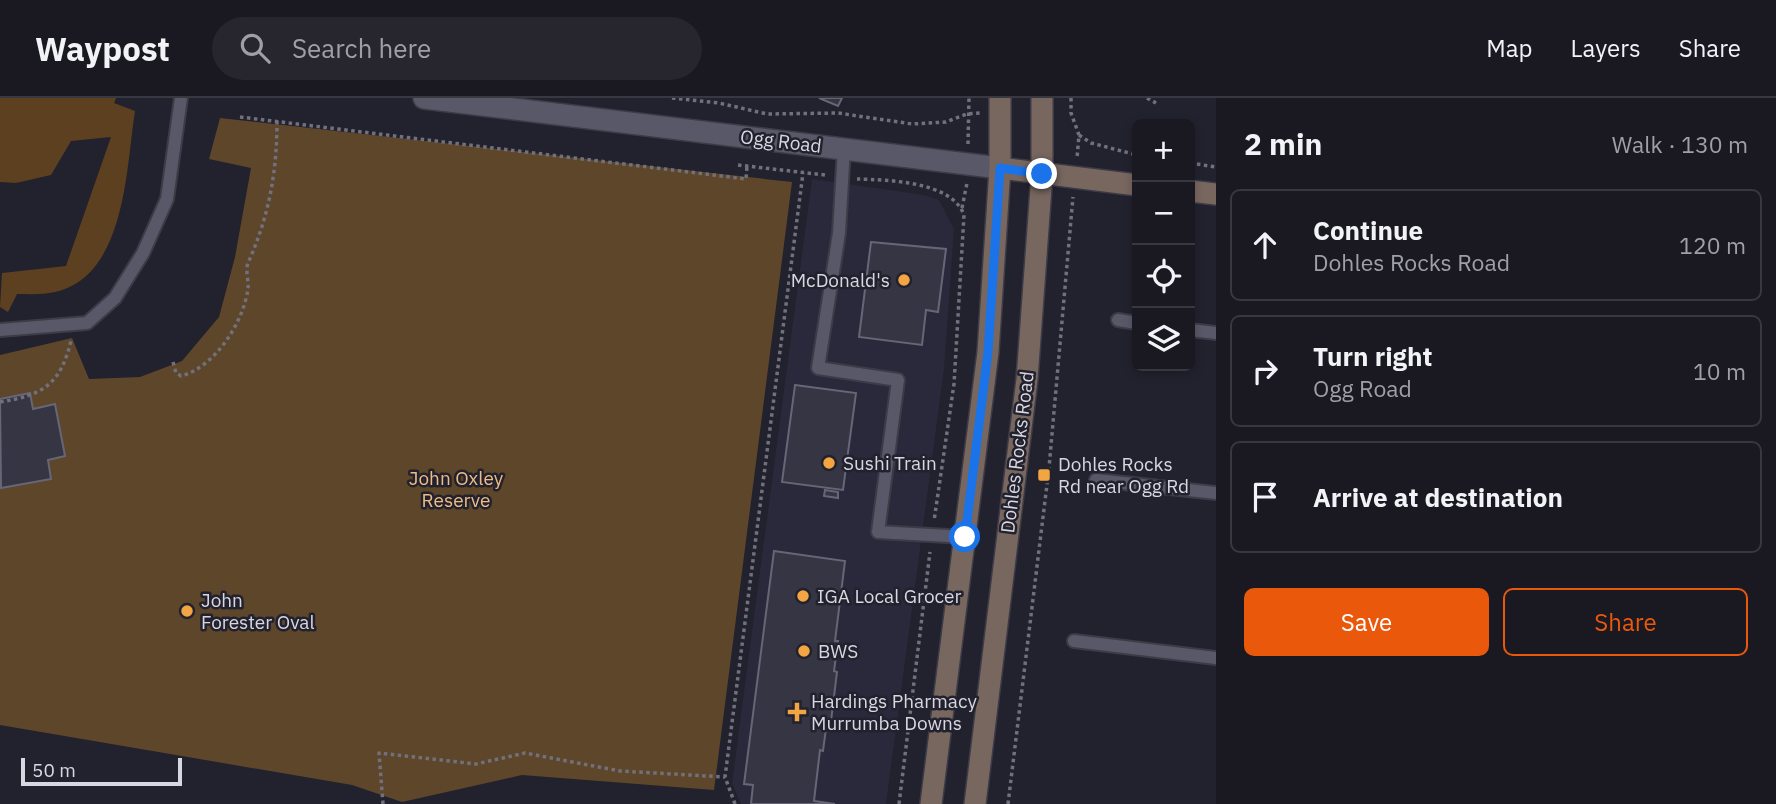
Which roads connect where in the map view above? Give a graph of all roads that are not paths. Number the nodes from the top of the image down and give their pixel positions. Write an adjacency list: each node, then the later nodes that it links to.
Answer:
1 (181, 98): 13 (lane)
2 (424, 98): 5 (street, Ogg Road)
3 (1000, 98): 6 (main road)
4 (1042, 98): 7 (main road, Dohles Rocks Road)
5 (844, 148): 6 (street, Ogg Road); 18 (lane)
6 (1000, 168): 7 (main road, Ogg Road); 18 (main road)
7 (1042, 174): 8 (main road, Ogg Road); 22 (main road, Dohles Rocks Road)
8 (1132, 184)
9 (1195, 192): 10 (main road)
10 (1216, 194)
11 (1118, 320): 12 (lane)
12 (1132, 322)
13 (0, 330)
14 (1195, 331): 15 (lane)
15 (1216, 333)
16 (1096, 480): 17 (lane)
17 (1216, 493)
18 (965, 537): 21 (main road)
19 (1074, 641): 20 (lane)
20 (1216, 658)
21 (931, 804)
22 (975, 804)

